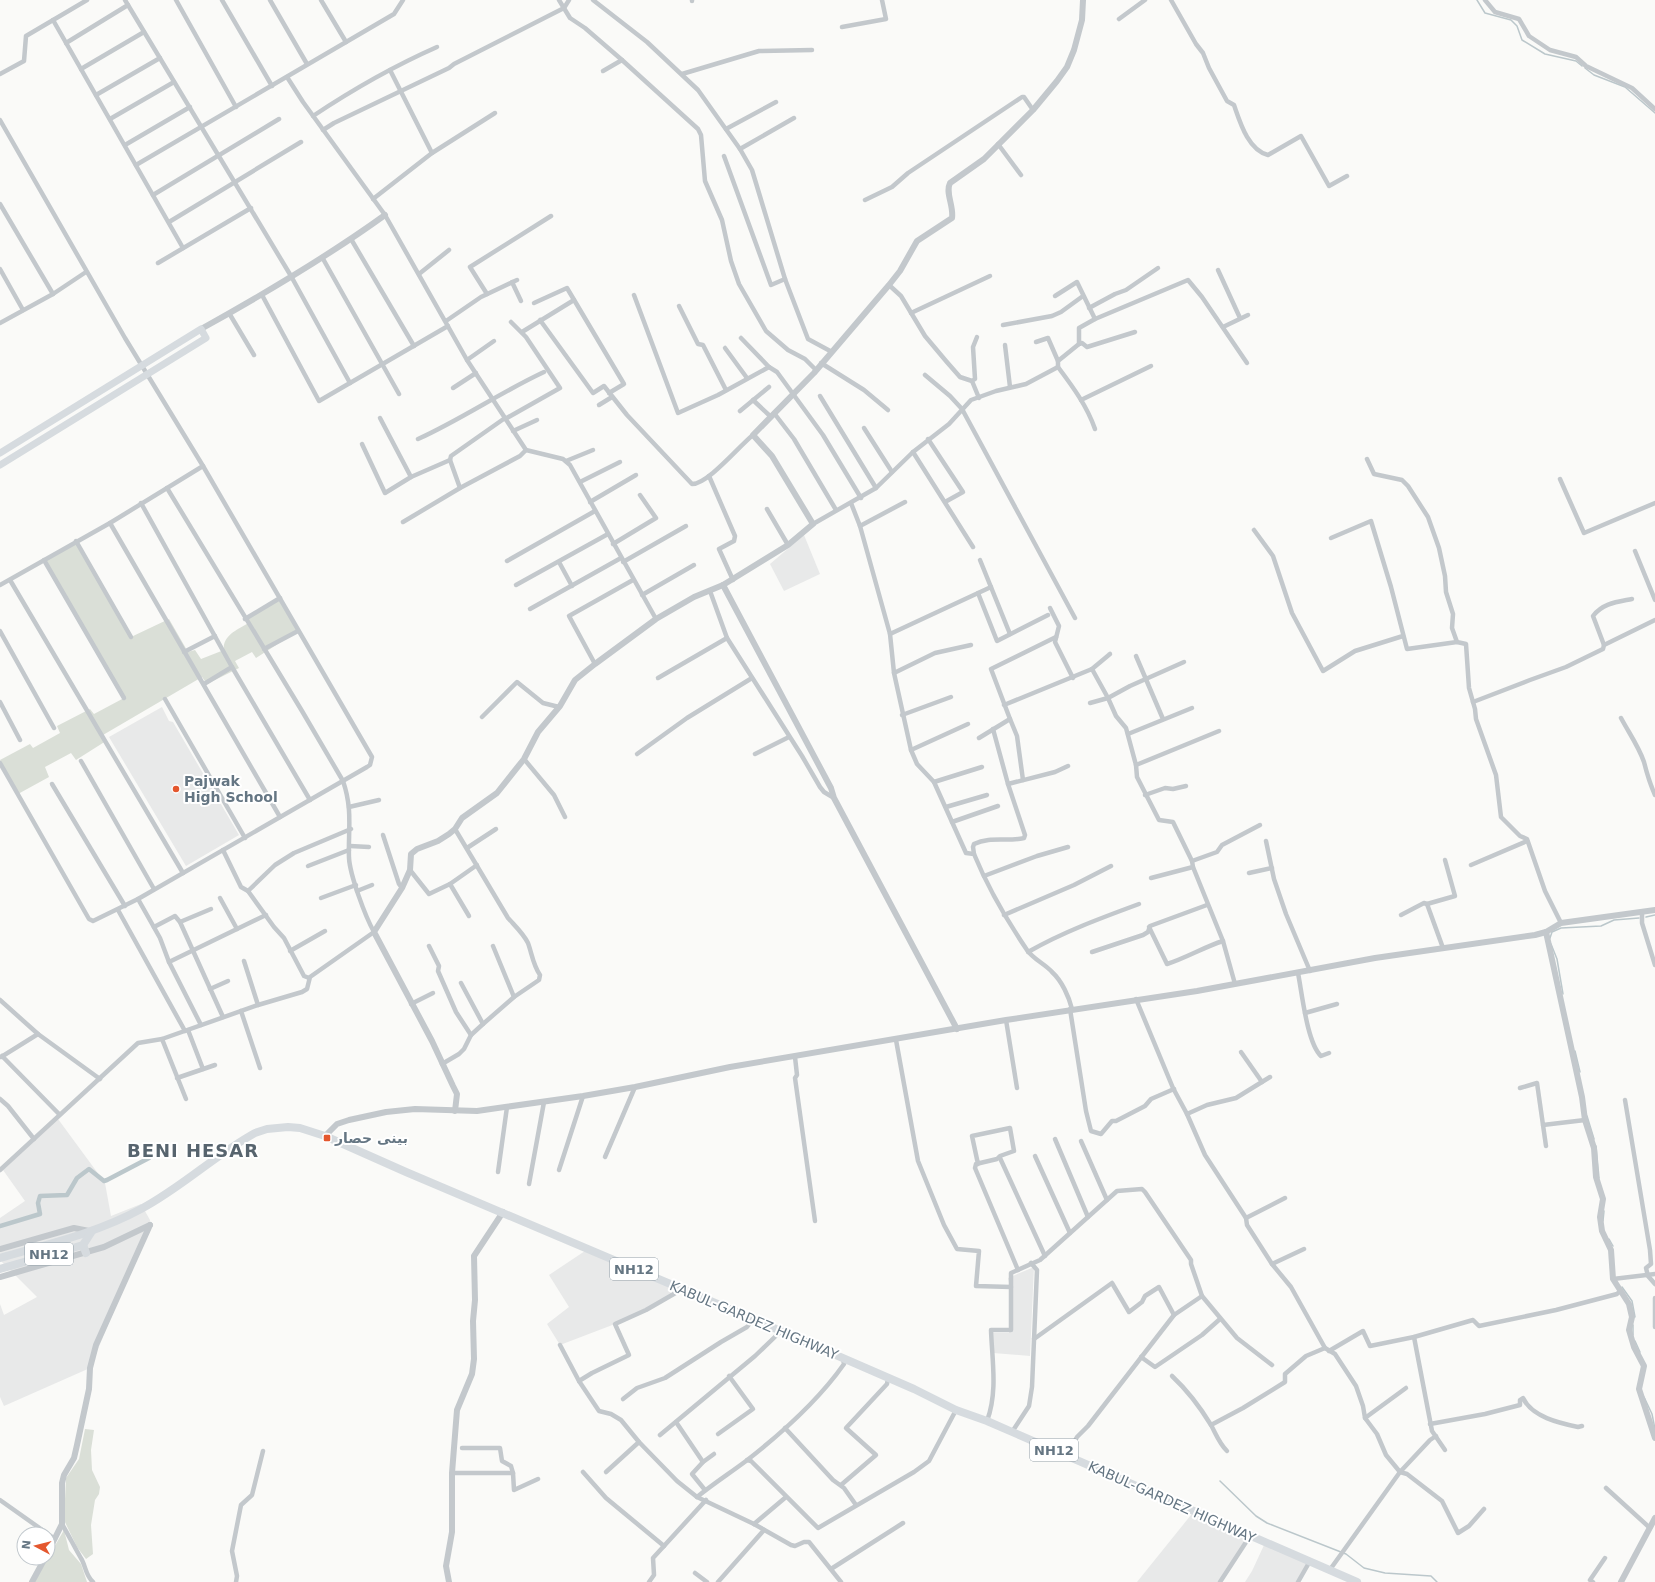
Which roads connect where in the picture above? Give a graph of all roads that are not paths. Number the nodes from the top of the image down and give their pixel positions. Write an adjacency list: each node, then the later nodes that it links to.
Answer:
1 (86, 0): 17 (street)
2 (176, 0): 40 (street)
3 (222, 0): 35 (street)
4 (270, 0): 27 (street)
5 (321, 0): 21 (street)
6 (403, 0): 21 (street)
7 (559, 0): 16 (street)
8 (568, 0): 16 (street)
9 (593, 0): 32 (street)
10 (882, 0): 19 (street)
11 (1083, 0): 42 (street)
12 (1145, 0): 18 (street)
13 (1171, 0): 61 (street)
14 (1485, 0): 41 (street)
15 (127, 2): 20 (street); 22 (street)
16 (564, 8): 26 (street); 36 (street)
17 (53, 20): 22 (street); 31 (street)
18 (1119, 20)
19 (842, 27)
20 (144, 32): 25 (street); 28 (street)
21 (346, 42): 27 (street)
22 (66, 43): 28 (street)
23 (437, 47): 29 (street)
24 (812, 50): 32 (street)
25 (160, 58): 34 (street); 37 (street)
26 (622, 60): 30 (street); 132 (street)
27 (306, 64): 33 (street)
28 (81, 69): 37 (street)
29 (390, 70): 36 (street); 44 (street)
30 (603, 71)
31 (0, 74)
32 (682, 74): 50 (street)
33 (287, 76): 35 (street); 44 (street)
34 (174, 82): 39 (street); 46 (street)
35 (272, 86): 40 (street)
36 (401, 92): 51 (street); 56 (street)
37 (96, 95): 46 (street)
38 (776, 102): 50 (street)
39 (190, 107): 49 (street); 54 (street)
40 (236, 107): 49 (street)
41 (1655, 109)
42 (1033, 110): 53 (street); 65 (street)
43 (495, 113): 56 (street)
44 (313, 116): 51 (street)
45 (794, 118): 55 (street)
46 (110, 119): 54 (street)
47 (279, 119): 57 (street)
48 (0, 120): 79 (street)
49 (202, 127): 57 (street); 59 (street)
50 (726, 129): 55 (street)
51 (323, 130): 64 (street)
52 (300, 142): 62 (street)
53 (998, 144): 60 (street); 86 (street)
54 (125, 145): 59 (street)
55 (740, 149): 83 (street)
56 (432, 153): 64 (street)
57 (218, 155): 62 (street); 63 (street)
58 (724, 156): 83 (street)
59 (136, 165): 63 (street)
60 (1021, 175)
61 (1347, 176)
62 (235, 182): 67 (street); 70 (street)
63 (153, 195): 70 (street)
64 (373, 199): 68 (street)
65 (865, 200)
66 (0, 204): 87 (street)
67 (251, 208): 72 (street); 81 (street)
68 (385, 215): 71 (street); 80 (street)
69 (551, 216): 88 (street)
70 (169, 222): 72 (street)
71 (351, 240): 74 (street); 119 (street)
72 (183, 248): 75 (street)
73 (449, 250): 80 (street)
74 (322, 257): 81 (street); 127 (street)
75 (158, 263)
76 (1158, 268): 97 (street)
77 (0, 269): 98 (street)
78 (1218, 270): 102 (street)
79 (86, 272): 87 (street); 129 (street)
80 (419, 274): 107 (street)
81 (291, 276): 89 (street); 139 (street)
82 (990, 276): 100 (street)
83 (785, 279): 121 (street)
84 (517, 280): 85 (street)
85 (512, 282): 88 (street); 94 (street)
86 (889, 285): 100 (street); 121 (street)
87 (53, 294): 98 (street)
88 (487, 294): 107 (street)
89 (262, 295): 99 (street); 139 (street)
90 (634, 295): 143 (street)
91 (1055, 296): 92 (street)
92 (1082, 296): 97 (street); 108 (street)
93 (574, 300): 95 (street); 104 (street); 145 (street)
94 (521, 301)
95 (534, 303)
96 (679, 306): 143 (street)
97 (1089, 308): 103 (street)
98 (23, 310): 106 (street)
99 (230, 313): 110 (street); 122 (street)
100 (911, 313): 138 (street)
101 (1248, 315): 102 (street)
102 (1240, 318): 109 (street)
103 (1095, 319): 109 (street); 117 (street)
104 (540, 320): 111 (street); 145 (street)
105 (511, 322): 111 (street)
106 (0, 323)
107 (447, 323): 119 (street); 123 (street)
108 (1003, 325)
109 (1223, 327): 126 (street)
110 (200, 330): 129 (main road); 135 (main road)
111 (522, 332): 158 (street)
112 (1135, 332): 117 (street)
113 (977, 337): 138 (street)
114 (741, 338): 130 (street)
115 (494, 341): 123 (street)
116 (1036, 342): 124 (street)
117 (1079, 344): 124 (street)
118 (1005, 345): 141 (street)
119 (414, 346): 127 (street)
120 (725, 348): 137 (street)
121 (832, 352): 125 (street)
122 (254, 355)
123 (467, 360): 134 (street)
124 (1058, 361): 131 (street)
125 (822, 363): 132 (street); 154 (street)
126 (1247, 363)
127 (382, 364): 139 (street); 144 (street)
128 (1151, 366): 151 (street)
129 (142, 367): 135 (street); 170 (main road)
130 (769, 367): 137 (street); 146 (street)
131 (1058, 367): 141 (street); 151 (street)
132 (816, 370): 146 (street)
133 (544, 372): 149 (street)
134 (476, 373): 142 (street); 149 (street)
135 (147, 374): 175 (main road); 176 (street)
136 (925, 375): 153 (street)
137 (748, 378): 143 (street)
138 (972, 381): 148 (street)
139 (350, 383)
140 (769, 387): 150 (street)
141 (1010, 387): 148 (street)
142 (453, 388)
143 (726, 390)
144 (399, 394)
145 (610, 395): 152 (street); 179 (street)
146 (792, 395): 156 (street); 187 (street)
147 (820, 396): 185 (street)
148 (979, 398): 153 (street)
149 (493, 399): 158 (street); 164 (street)
150 (753, 400): 155 (street); 156 (street)
151 (1081, 400): 161 (street)
152 (599, 405)
153 (962, 409): 165 (street); 233 (street)
154 (888, 410)
155 (740, 411)
156 (772, 415): 163 (street); 195 (street)
157 (380, 418): 180 (street)
158 (505, 418): 162 (street); 172 (street)
159 (537, 420): 162 (street)
160 (864, 428): 177 (street)
161 (1095, 430)
162 (513, 431): 167 (street)
163 (753, 435): 179 (street); 199 (street)
164 (418, 439)
165 (928, 439): 169 (street); 190 (street)
166 (362, 444): 180 (street)
167 (526, 450): 173 (street); 184 (street)
168 (593, 450): 173 (street)
169 (913, 452): 177 (street); 190 (street)
170 (0, 454)
171 (1367, 459): 246 (street)
172 (450, 460): 180 (street); 184 (street)
173 (566, 461): 182 (street)
174 (620, 462): 182 (street)
175 (0, 465)
176 (203, 466): 183 (street); 227 (street)
177 (892, 472): 185 (street)
178 (636, 475): 188 (street)
179 (709, 476): 218 (street)
180 (411, 477)
181 (1560, 479): 192 (street)
182 (580, 482): 188 (street)
183 (167, 488): 191 (street); 234 (street)
184 (460, 488): 197 (street)
185 (876, 488): 187 (street)
186 (640, 495): 206 (street)
187 (861, 498): 193 (street)
188 (590, 502): 196 (street)
189 (905, 502): 201 (street)
190 (945, 502): 208 (street)
191 (141, 503): 198 (street); 241 (street)
192 (1655, 503)
193 (851, 504): 195 (street); 201 (street)
194 (767, 509): 207 (street)
195 (836, 510): 199 (street)
196 (595, 511): 203 (street); 213 (street)
197 (403, 522)
198 (110, 523): 205 (street); 250 (street)
199 (813, 524): 207 (street)
200 (686, 526): 211 (street)
201 (860, 526): 239 (street)
202 (1254, 530): 242 (street)
203 (608, 534): 206 (street); 214 (street)
204 (1331, 538): 242 (street)
205 (76, 541): 210 (street); 243 (street)
206 (613, 544): 211 (street)
207 (788, 545): 218 (street)
208 (973, 547)
209 (1635, 551): 229 (street)
210 (44, 560): 216 (street); 263 (street)
211 (622, 560): 217 (street); 222 (street)
212 (980, 560): 223 (street)
213 (507, 561)
214 (559, 562): 220 (street); 222 (street)
215 (694, 565): 226 (street)
216 (10, 580): 219 (street); 336 (street)
217 (633, 580): 226 (street); 254 (street)
218 (732, 580): 221 (street)
219 (0, 585)
220 (516, 585)
221 (724, 585): 224 (street); 304 (street)
222 (572, 586): 231 (street)
223 (991, 587): 225 (street); 240 (street)
224 (710, 591): 235 (street); 245 (street)
225 (978, 593): 239 (street); 240 (street)
226 (642, 595): 235 (street)
227 (280, 598): 234 (street); 237 (street)
228 (1632, 599): 248 (street)
229 (1655, 600)
230 (1050, 608): 244 (street)
231 (530, 609)
232 (1048, 615): 240 (street)
233 (1075, 618)
234 (245, 619): 249 (street)
235 (656, 619): 254 (street)
236 (1655, 620): 248 (street)
237 (298, 630): 249 (street); 296 (street)
238 (0, 631): 279 (street)
239 (890, 634): 257 (street)
240 (1010, 634)
241 (215, 636): 250 (street); 255 (street)
242 (1403, 636): 246 (street)
243 (131, 637)
244 (1056, 637): 260 (street); 270 (street)
245 (727, 638): 258 (street); 259 (street)
246 (1457, 642): 268 (street)
247 (971, 645): 257 (street)
248 (1604, 645): 268 (street)
249 (264, 649): 296 (street)
250 (184, 652): 262 (street)
251 (1110, 654): 256 (street)
252 (1136, 656): 261 (street)
253 (1184, 662): 261 (street)
254 (594, 664): 271 (street)
255 (232, 667): 262 (street); 305 (street)
256 (1092, 669): 260 (street); 265 (street)
257 (894, 673): 273 (street)
258 (658, 678)
259 (752, 678): 283 (street); 287 (street)
260 (1073, 678): 270 (street)
261 (1146, 679): 265 (street); 277 (street)
262 (204, 684): 310 (street)
263 (124, 698)
264 (951, 698): 273 (street)
265 (1108, 698): 269 (street); 282 (street)
266 (165, 699): 318 (street)
267 (0, 702): 285 (street)
268 (1473, 702): 320 (street)
269 (1090, 703)
270 (1004, 706): 276 (street)
271 (559, 707): 274 (street); 289 (street)
272 (1192, 708): 277 (street)
273 (902, 715): 286 (street)
274 (482, 717)
275 (1621, 718): 301 (street)
276 (1010, 719): 280 (street); 295 (street)
277 (1164, 719): 282 (street)
278 (968, 724): 286 (street)
279 (54, 728)
280 (993, 729): 284 (street); 299 (street)
281 (1219, 731): 292 (street)
282 (1128, 734): 292 (street)
283 (789, 737): 288 (street); 304 (street)
284 (979, 738)
285 (20, 740)
286 (911, 750): 297 (street)
287 (637, 754)
288 (755, 754)
289 (524, 759): 311 (street); 316 (street)
290 (81, 760): 344 (street)
291 (0, 763): 355 (street)
292 (1136, 765): 303 (street)
293 (1068, 766): 295 (street)
294 (982, 767): 297 (street)
295 (1024, 780): 299 (street)
296 (343, 781): 305 (street); 308 (street)
297 (934, 782): 309 (street)
298 (52, 784): 353 (street)
299 (1008, 784): 326 (street)
300 (1186, 786): 303 (street)
301 (1655, 794)
302 (987, 795): 309 (street)
303 (1145, 795): 328 (street)
304 (834, 798): 402 (street)
305 (310, 800): 310 (street)
306 (379, 800): 308 (street)
307 (998, 806): 312 (street)
308 (349, 807): 314 (street)
309 (946, 807): 312 (street)
310 (280, 817): 318 (street)
311 (565, 817)
312 (952, 822): 326 (street)
313 (1260, 825): 328 (street)
314 (351, 829): 323 (street); 345 (street)
315 (496, 829): 324 (street)
316 (455, 830): 324 (street); 335 (street)
317 (383, 835): 343 (street)
318 (245, 838): 325 (street)
319 (1266, 841): 334 (street)
320 (1527, 842): 330 (street); 363 (street)
321 (369, 846): 323 (street)
322 (1068, 847): 338 (street)
323 (350, 848): 331 (street); 341 (street)
324 (467, 848): 329 (street)
325 (223, 850): 336 (street); 345 (street)
326 (974, 854): 338 (street)
327 (1446, 860): 351 (street)
328 (1192, 861): 333 (street)
329 (477, 865): 340 (street); 389 (street)
330 (1471, 865)
331 (308, 866)
332 (1110, 866): 359 (street)
333 (1193, 867): 339 (street); 352 (street)
334 (1272, 868): 337 (street); 381 (street)
335 (410, 870): 340 (street); 343 (street)
336 (183, 873): 344 (street)
337 (1249, 873)
338 (984, 876): 359 (street)
339 (1151, 878)
340 (450, 884): 361 (street)
341 (356, 885): 346 (street); 348 (street)
342 (372, 885): 346 (street)
343 (402, 888): 368 (street)
344 (154, 889): 349 (street)
345 (248, 891): 358 (street)
346 (357, 891): 368 (street)
347 (220, 898): 366 (street)
348 (321, 898)
349 (138, 899): 353 (street); 364 (street)
350 (1139, 904): 376 (street)
351 (1427, 904): 360 (street); 373 (street)
352 (1207, 905): 365 (street); 370 (street)
353 (125, 906): 355 (street)
354 (211, 909): 362 (street)
355 (118, 910): 403 (street)
356 (1655, 910): 357 (street)
357 (1642, 912): 363 (street); 380 (street)
358 (266, 915): 366 (street); 375 (street)
359 (1004, 915): 376 (street)
360 (1401, 915)
361 (469, 916)
362 (180, 922): 364 (street); 374 (street)
363 (1562, 924): 369 (street)
364 (154, 927): 379 (street)
365 (1149, 927): 370 (street); 377 (street)
366 (237, 929): 374 (street)
367 (325, 931): 375 (street)
368 (374, 932): 383 (street); 392 (street)
369 (1546, 932): 373 (street); 433 (street)
370 (1223, 941): 386 (street)
371 (429, 946): 405 (street)
372 (493, 946): 389 (street)
373 (1443, 948): 381 (street)
374 (192, 951): 379 (street); 387 (street)
375 (290, 952): 383 (street)
376 (1028, 952): 395 (street)
377 (1092, 952)
378 (244, 961): 394 (street)
379 (169, 962): 401 (street)
380 (1655, 965)
381 (1310, 971): 382 (street)
382 (1298, 973): 386 (street); 397 (street)
383 (309, 978): 394 (street)
384 (228, 981): 387 (street)
385 (461, 983): 400 (street)
386 (1234, 984): 390 (street)
387 (210, 989): 398 (street)
388 (433, 993): 392 (street)
389 (514, 997): 400 (street)
390 (1136, 999): 395 (street); 423 (street)
391 (0, 1000): 404 (street)
392 (411, 1004): 412 (street)
393 (1337, 1004): 397 (street)
394 (258, 1005): 396 (street)
395 (1071, 1009): 399 (street); 423 (street)
396 (241, 1011): 398 (street); 414 (street)
397 (1305, 1013): 409 (street)
398 (223, 1017): 401 (street)
399 (1006, 1020): 402 (street); 421 (street)
400 (483, 1024): 405 (street)
401 (201, 1025): 403 (street)
402 (958, 1029): 407 (street)
403 (187, 1031): 406 (street); 415 (street)
404 (38, 1034): 410 (street); 418 (street)
405 (471, 1035): 412 (street)
406 (162, 1039): 417 (street); 418 (street)
407 (896, 1040): 411 (street); 470 (street)
408 (1241, 1052): 419 (street)
409 (1329, 1053)
410 (1, 1057): 431 (street)
411 (795, 1057): 420 (street); 453 (street)
412 (442, 1064): 430 (street)
413 (215, 1065): 415 (street)
414 (260, 1068)
415 (203, 1069): 417 (street)
416 (1270, 1077): 419 (street)
417 (177, 1078): 426 (street)
418 (100, 1079): 431 (street)
419 (1262, 1082): 432 (street)
420 (636, 1088): 424 (street); 441 (street)
421 (1017, 1088)
422 (1520, 1088): 434 (street)
423 (1174, 1090): 432 (street)
424 (583, 1096): 428 (street); 445 (street)
425 (0, 1099): 436 (street)
426 (186, 1099)
427 (1625, 1100): 466 (street)
428 (544, 1102): 429 (street); 447 (street)
429 (507, 1107): 430 (street); 446 (street)
430 (455, 1112): 435 (street)
431 (60, 1114): 436 (street)
432 (1187, 1114): 452 (street)
433 (1585, 1120): 434 (street); 468 (street)
434 (1543, 1125): 439 (street)
435 (325, 1136): 450 (highway, KABUL-GARDEZ HIGHWAY / NH12); 454 (highway, KABUL-GARDEZ HIGHWAY / NH12)
436 (34, 1139): 444 (street)
437 (1055, 1139): 451 (street)
438 (1081, 1141): 449 (street)
439 (1546, 1146)
440 (1035, 1156): 455 (street)
441 (605, 1157)
442 (1000, 1158): 443 (street); 443 (street); 459 (street)
443 (978, 1164): 464 (street)
444 (0, 1170)
445 (558, 1170)
446 (498, 1172)
447 (529, 1184)
448 (1285, 1198): 452 (street)
449 (1107, 1200): 451 (street); 473 (street)
450 (503, 1212): 471 (highway, KABUL-GARDEZ HIGHWAY / NH12); 518 (street)
451 (1088, 1217): 455 (street)
452 (1246, 1218): 462 (street)
453 (815, 1221)
454 (92, 1231): 456 (street); 457 (highway, NH12); 460 (highway, NH12)
455 (1070, 1233): 459 (street)
456 (0, 1249)
457 (84, 1249): 463 (highway, NH12); 467 (street); 532 (street)
458 (1304, 1249): 462 (street)
459 (1046, 1256): 461 (street)
460 (0, 1258)
461 (1031, 1263): 464 (street); 481 (street)
462 (1272, 1264): 483 (street)
463 (0, 1268)
464 (1018, 1270): 470 (street)
465 (1655, 1274): 466 (street)
466 (1648, 1276): 468 (street); 469 (street)
467 (0, 1277)
468 (1613, 1279): 472 (street)
469 (1655, 1284)
470 (1011, 1287): 495 (street)
471 (681, 1288): 476 (highway, KABUL-GARDEZ HIGHWAY / NH12); 490 (street)
472 (1620, 1291): 480 (street); 505 (street)
473 (1202, 1296): 475 (street); 477 (street)
474 (1655, 1298): 478 (street)
475 (1174, 1315): 481 (street); 484 (street)
476 (753, 1319): 479 (highway, KABUL-GARDEZ HIGHWAY / NH12); 492 (street)
477 (1220, 1319): 484 (street); 486 (street)
478 (1655, 1327)
479 (781, 1331): 485 (highway, KABUL-GARDEZ HIGHWAY / NH12); 487 (street)
480 (1414, 1337): 483 (street); 497 (street)
481 (1034, 1339): 501 (street)
482 (560, 1345): 490 (street)
483 (1327, 1349): 494 (street); 498 (street)
484 (1141, 1357): 512 (street)
485 (843, 1358): 489 (highway, KABUL-GARDEZ HIGHWAY / NH12); 500 (street)
486 (1272, 1365)
487 (729, 1376): 496 (street); 502 (street)
488 (1172, 1376): 498 (street)
489 (888, 1378): 493 (highway, KABUL-GARDEZ HIGHWAY / NH12); 521 (street)
490 (579, 1381): 506 (street)
491 (1406, 1388): 494 (street)
492 (623, 1399)
493 (956, 1410): 495 (highway, KABUL-GARDEZ HIGHWAY / NH12); 528 (street)
494 (1365, 1418): 517 (street)
495 (987, 1421): 501 (highway, KABUL-GARDEZ HIGHWAY / NH12)
496 (676, 1422): 503 (street); 514 (street)
497 (1430, 1424): 499 (street); 504 (street)
498 (1211, 1425): 510 (street)
499 (1582, 1426)
500 (785, 1428): 513 (street); 521 (street)
501 (1012, 1432): 512 (highway, KABUL-GARDEZ HIGHWAY / NH12)
502 (718, 1434)
503 (660, 1435)
504 (1436, 1436): 508 (street); 517 (street)
505 (1655, 1438)
506 (639, 1442): 516 (street); 524 (street)
507 (462, 1448): 519 (street)
508 (1446, 1450)
509 (264, 1451): 548 (street)
510 (1227, 1451)
511 (714, 1454): 514 (street)
512 (1066, 1456): 537 (highway, KABUL-GARDEZ HIGHWAY / NH12)
513 (747, 1460): 523 (street); 525 (street)
514 (703, 1462): 523 (street)
515 (582, 1472): 539 (street)
516 (606, 1472)
517 (1400, 1472): 529 (street); 544 (street)
518 (452, 1473): 519 (street); 549 (street)
519 (513, 1473): 520 (street)
520 (538, 1479)
521 (841, 1485): 528 (street)
522 (1606, 1488): 535 (street)
523 (705, 1490): 524 (street)
524 (697, 1497): 527 (street)
525 (786, 1497): 528 (street); 533 (street)
526 (0, 1500): 534 (street)
527 (706, 1500): 533 (street); 539 (street)
528 (856, 1505)
529 (1484, 1509)
530 (1655, 1518): 535 (street)
531 (904, 1523): 543 (street)
532 (62, 1524): 538 (street); 547 (street)
533 (754, 1524): 536 (street)
534 (37, 1526)
535 (1650, 1528): 558 (street)
536 (764, 1530): 543 (street); 552 (street)
537 (1250, 1536): 541 (highway, KABUL-GARDEZ HIGHWAY / NH12); 554 (street)
538 (56, 1537)
539 (664, 1546): 550 (street)
540 (1605, 1558): 557 (street)
541 (1310, 1561): 544 (highway, KABUL-GARDEZ HIGHWAY / NH12); 555 (street)
542 (40, 1566): 546 (street)
543 (830, 1569): 553 (street)
544 (1329, 1571): 556 (highway, KABUL-GARDEZ HIGHWAY / NH12)
545 (695, 1573): 551 (street)
546 (32, 1582)
547 (93, 1582)
548 (236, 1582)
549 (448, 1582)
550 (649, 1582)
551 (707, 1582)
552 (718, 1582)
553 (841, 1582)
554 (1220, 1582)
555 (1298, 1582)
556 (1357, 1582)
557 (1593, 1582)
558 (1621, 1582)

